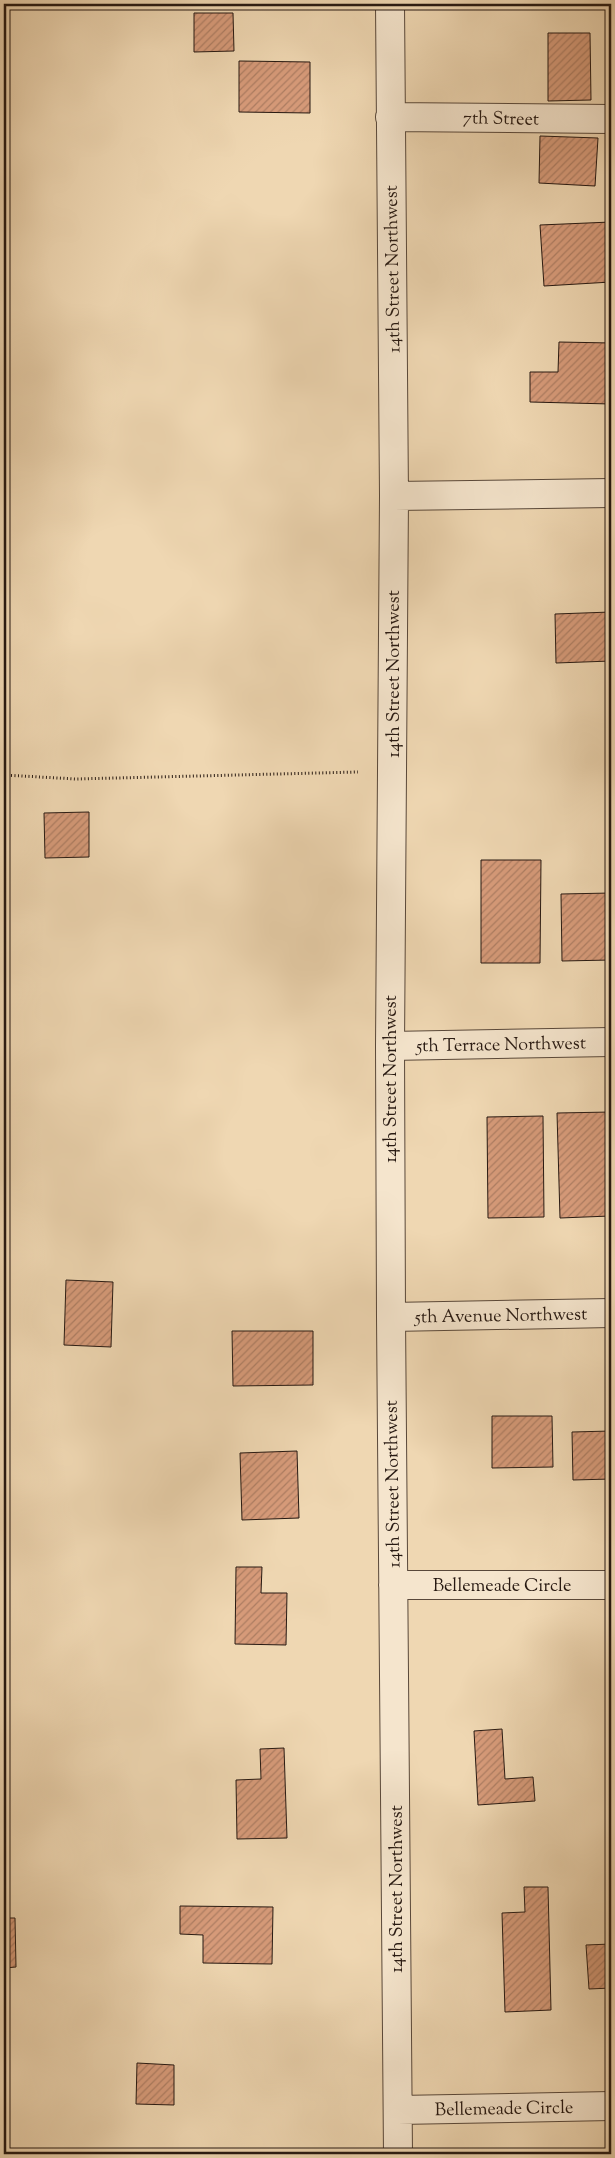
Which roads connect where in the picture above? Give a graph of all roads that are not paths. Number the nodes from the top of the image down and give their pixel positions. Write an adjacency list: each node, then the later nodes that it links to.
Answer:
1 (390, 4): 2 (street, 14th Street Northwest)
2 (390, 117): 3 (street, 7th Street); 5 (street, 14th Street Northwest)
3 (611, 119)
4 (611, 492): 5 (street)
5 (394, 496): 7 (street, 14th Street Northwest)
6 (611, 1042): 7 (street, 5th Terrace Northwest)
7 (390, 1046): 9 (street, 14th Street Northwest)
8 (611, 1313): 9 (street, 5th Avenue Northwest)
9 (390, 1317): 10 (street, 14th Street Northwest)
10 (393, 1585): 11 (street, Bellemeade Circle); 13 (street, 14th Street Northwest)
11 (611, 1585)
12 (611, 2106): 13 (street, Bellemeade Circle)
13 (398, 2110): 14 (street, 14th Street Northwest)
14 (398, 2154)

